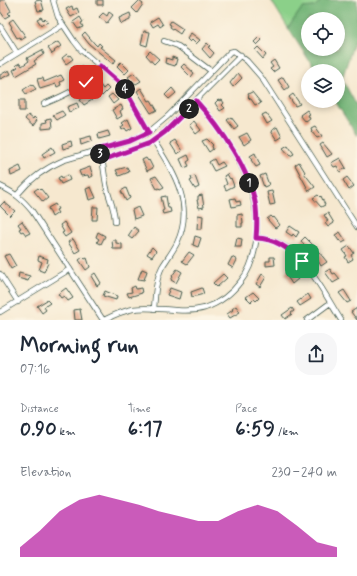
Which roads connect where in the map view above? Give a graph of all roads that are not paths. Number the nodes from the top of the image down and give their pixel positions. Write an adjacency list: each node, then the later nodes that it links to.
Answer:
1 (54, 0): 2 (street)
2 (63, 25): 5 (street); 8 (street)
3 (0, 26): 5 (street)
4 (164, 41): 9 (street)
5 (17, 53): 7 (street)
6 (239, 54): 9 (street); 10 (street); 19 (street)
7 (0, 64)
8 (100, 66): 11 (street); 12 (street)
9 (211, 71): 12 (street)
10 (196, 101): 13 (street); 20 (street)
11 (44, 104)
12 (149, 132): 14 (street)
13 (154, 140): 15 (street); 25 (street)
14 (97, 150): 15 (street); 17 (street)
15 (103, 160): 18 (street)
16 (0, 186): 17 (street)
17 (16, 195): 21 (street)
18 (115, 222)
19 (357, 227)
20 (256, 238): 24 (street); 25 (street)
21 (70, 269): 23 (street); 27 (street)
22 (0, 274): 23 (street)
23 (18, 302): 26 (street)
24 (330, 303): 28 (street); 29 (street)
25 (154, 309): 27 (street)
26 (0, 312)
27 (104, 320)
28 (306, 320)
29 (341, 320)

